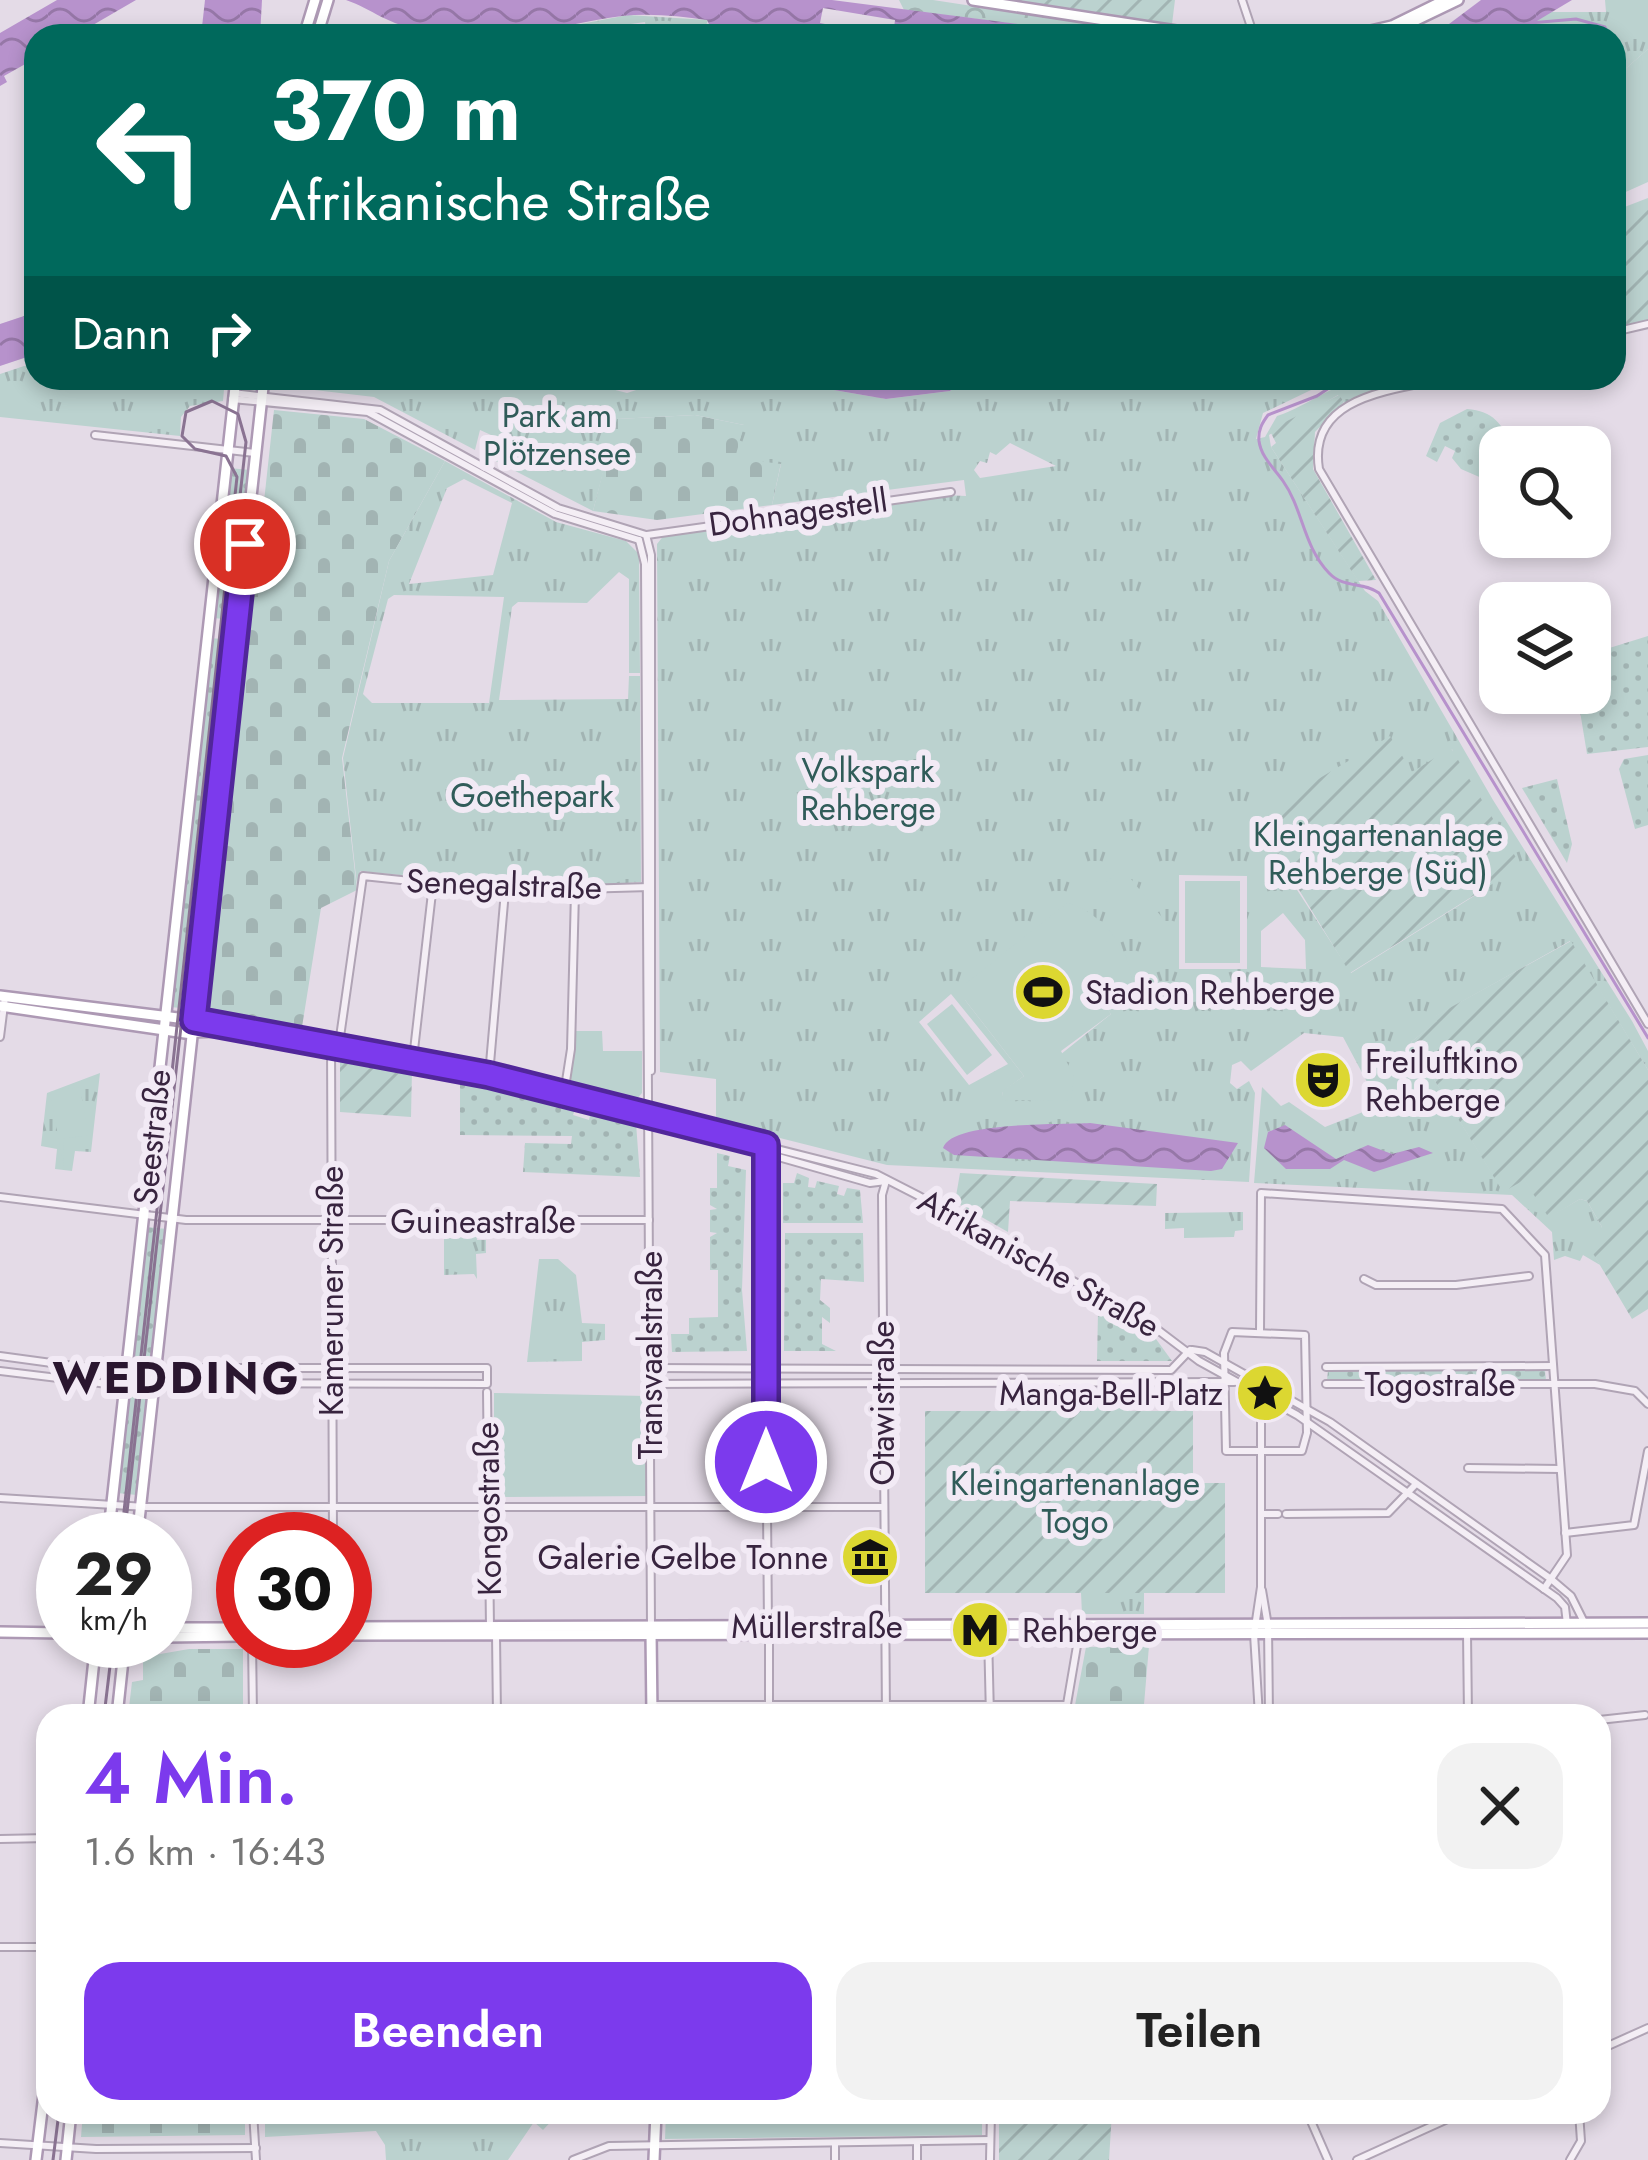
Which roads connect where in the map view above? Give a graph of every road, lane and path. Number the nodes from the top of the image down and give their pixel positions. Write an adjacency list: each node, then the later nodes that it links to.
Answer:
1 (973, 0): 4 (main road)
2 (1444, 0): 5 (main road)
3 (1457, 0): 6 (main road)
4 (1130, 24)
5 (1395, 24)
6 (1408, 24)
7 (234, 390): 10 (main road, Seestraße)
8 (262, 390): 11 (main road, Seestraße)
9 (1402, 390): 25 (street)
10 (233, 396): 11 (street, Dohnagestell); 13 (main road, Seestraße)
11 (261, 398): 14 (main road, Seestraße); 16 (street, Dohnagestell)
12 (94, 435): 13 (street)
13 (226, 450): 14 (street); 23 (main road, Seestraße)
14 (255, 454): 24 (main road, Seestraße)
15 (951, 492): 16 (street, Dohnagestell)
16 (642, 538): 19 (street, Transvaalstraße)
17 (362, 876): 18 (street, Senegalstraße); 30 (street, Kameruner Straße)
18 (433, 884): 20 (street, Senegalstraße); 31 (street)
19 (649, 887): 21 (street, Senegalstraße); 34 (street, Transvaalstraße)
20 (505, 891): 21 (street, Senegalstraße); 32 (street)
21 (575, 892): 33 (street)
22 (2, 1002): 23 (main road); 27 (main road); 29 (street)
23 (164, 1016): 24 (main road); 27 (main road, Seestraße)
24 (194, 1020): 26 (street, Afrikanische Straße); 28 (main road, Seestraße)
25 (1648, 1024)
26 (226, 1029): 28 (street, Afrikanische Straße); 30 (street, Afrikanische Straße)
27 (163, 1030): 28 (main road); 38 (main road, Seestraße)
28 (193, 1034): 39 (main road, Seestraße)
29 (0, 1037)
30 (335, 1044): 31 (street, Afrikanische Straße); 40 (street, Kameruner Straße)
31 (413, 1060): 32 (street, Afrikanische Straße)
32 (489, 1075): 33 (street, Afrikanische Straße)
33 (564, 1094): 34 (street, Afrikanische Straße)
34 (649, 1118): 35 (street, Afrikanische Straße); 41 (street, Transvaalstraße)
35 (765, 1150): 36 (street, Afrikanische Straße); 51 (street)
36 (886, 1181): 45 (street, Afrikanische Straße); 55 (street, Otawistraße)
37 (0, 1197): 38 (street, Guineastraße)
38 (143, 1216): 39 (street, Guineastraße); 58 (main road, Seestraße)
39 (172, 1219): 40 (street, Guineastraße); 88 (main road, Seestraße)
40 (331, 1220): 41 (street, Guineastraße); 53 (street, Kameruner Straße)
41 (649, 1220): 54 (street, Transvaalstraße)
42 (1538, 1274): 43 (street); 44 (street); 50 (street)
43 (1364, 1279)
44 (1260, 1332): 47 (street); 48 (street)
45 (1190, 1350): 47 (street, Afrikanische Straße); 56 (street); 59 (street, Afrikanische Straße)
46 (0, 1356): 58 (street)
47 (1224, 1362): 59 (street); 61 (street, Afrikanische Straße)
48 (1306, 1366): 52 (street, Togostraße); 62 (street)
49 (1326, 1366): 50 (street, Togostraße)
50 (1553, 1366): 69 (street)
51 (765, 1367): 54 (street); 55 (street); 65 (street)
52 (1316, 1367)
53 (333, 1368): 63 (street, Kameruner Straße); 63 (street); 71 (street, Kongostraße)
54 (650, 1368): 64 (street, Transvaalstraße)
55 (882, 1368): 56 (street); 66 (street, Otawistraße)
56 (1010, 1370): 60 (street)
57 (0, 1372): 70 (street)
58 (125, 1373): 70 (main road, Seestraße)
59 (1224, 1378): 60 (street); 72 (street, Afrikanische Straße); 79 (street)
60 (1010, 1382): 66 (street)
61 (1261, 1383): 72 (street); 74 (street, Afrikanische Straße)
62 (1306, 1383): 67 (street, Togostraße); 74 (street)
63 (332, 1384): 71 (street); 89 (street, Kameruner Straße)
64 (650, 1384): 65 (street); 91 (street, Transvaalstraße)
65 (765, 1384): 66 (street); 87 (street)
66 (882, 1384): 90 (street, Otawistraße)
67 (1316, 1384)
68 (1326, 1384): 69 (street, Togostraße)
69 (1554, 1384): 73 (street, Togostraße); 81 (street)
70 (124, 1387): 85 (main road, Seestraße)
71 (487, 1388): 86 (street, Kongostraße)
72 (1260, 1394): 75 (street, Afrikanische Straße); 79 (street)
73 (1648, 1404)
74 (1307, 1408): 75 (street); 76 (street, Afrikanische Straße)
75 (1307, 1422): 77 (street, Afrikanische Straße); 79 (street)
76 (1330, 1423): 77 (street); 82 (street, Afrikanische Straße)
77 (1323, 1434): 83 (street, Afrikanische Straße)
78 (1648, 1451): 96 (street)
79 (1261, 1453): 95 (street)
80 (1468, 1468): 81 (street)
81 (1560, 1468): 96 (street)
82 (1416, 1484): 83 (street); 97 (street, Afrikanische Straße)
83 (1408, 1495): 95 (street); 99 (street, Afrikanische Straße)
84 (0, 1498): 85 (street)
85 (111, 1506): 88 (street); 92 (main road, Seestraße)
86 (488, 1506): 89 (street); 91 (street); 107 (street, Kongostraße)
87 (766, 1506): 90 (street); 91 (street); 109 (street)
88 (140, 1507): 89 (street); 93 (main road, Seestraße)
89 (333, 1507): 94 (street, Kameruner Straße)
90 (882, 1507): 103 (street, Otawistraße)
91 (650, 1508): 108 (street, Transvaalstraße)
92 (110, 1512)
93 (140, 1512)
94 (333, 1512)
95 (1261, 1514): 98 (street)
96 (1565, 1533): 97 (street)
97 (1551, 1579): 99 (street); 102 (street, Afrikanische Straße)
98 (1261, 1587): 104 (street); 105 (street)
99 (1544, 1589): 101 (street, Afrikanische Straße)
100 (1648, 1623): 102 (main road, Müllerstraße)
101 (1568, 1628): 102 (main road, Müllerstraße); 105 (main road, Müllerstraße); 115 (main road, Müllerstraße)
102 (1585, 1628): 112 (main road, Müllerstraße)
103 (883, 1630): 104 (main road, Müllerstraße); 109 (main road, Müllerstraße); 113 (main road, Müllerstraße); 125 (street, Otawistraße)
104 (1255, 1630): 105 (main road, Müllerstraße); 114 (main road, Müllerstraße); 128 (street)
105 (1268, 1630): 115 (main road, Müllerstraße); 129 (street)
106 (372, 1631): 107 (main road, Müllerstraße)
107 (493, 1631): 108 (main road, Müllerstraße); 122 (street, Kongostraße)
108 (651, 1631): 109 (main road, Müllerstraße); 123 (main road)
109 (768, 1631): 124 (street)
110 (0, 1632): 111 (main road)
111 (36, 1633)
112 (1648, 1633)
113 (988, 1634): 114 (main road, Müllerstraße); 126 (street)
114 (1079, 1634): 127 (street)
115 (1467, 1634): 130 (street)
116 (93, 1668): 119 (main road)
117 (121, 1668): 120 (main road)
118 (252, 1668): 121 (street)
119 (89, 1704)
120 (118, 1704)
121 (253, 1704)
122 (496, 1704)
123 (652, 1704)
124 (769, 1704)
125 (884, 1704)
126 (988, 1704)
127 (1067, 1704)
128 (1258, 1704)
129 (1269, 1704)
130 (1468, 1704)
131 (1645, 1714): 132 (street)
132 (1611, 1718)
133 (36, 1838): 134 (street)
134 (0, 1839)
135 (0, 1947): 136 (street)
136 (36, 1947)
137 (1648, 2028): 138 (street)
138 (1611, 2045)
139 (41, 2124): 152 (main road)
140 (70, 2124): 154 (main road)
141 (255, 2124): 153 (street)
142 (655, 2124): 151 (main road)
143 (991, 2124): 147 (street)
144 (1312, 2124): 162 (street)
145 (1436, 2124): 163 (street)
146 (1579, 2124): 164 (street)
147 (990, 2140): 148 (street); 161 (street)
148 (917, 2142): 150 (street); 160 (street)
149 (0, 2143): 152 (street)
150 (835, 2143): 151 (street); 159 (street)
151 (654, 2145): 157 (street); 158 (main road)
152 (38, 2146): 154 (street); 155 (main road)
153 (256, 2148): 154 (street); 156 (street)
154 (66, 2154)
155 (36, 2160)
156 (256, 2160)
157 (573, 2160)
158 (654, 2160)
159 (835, 2160)
160 (917, 2160)
161 (990, 2160)
162 (1328, 2160)
163 (1357, 2160)
164 (1570, 2160)

